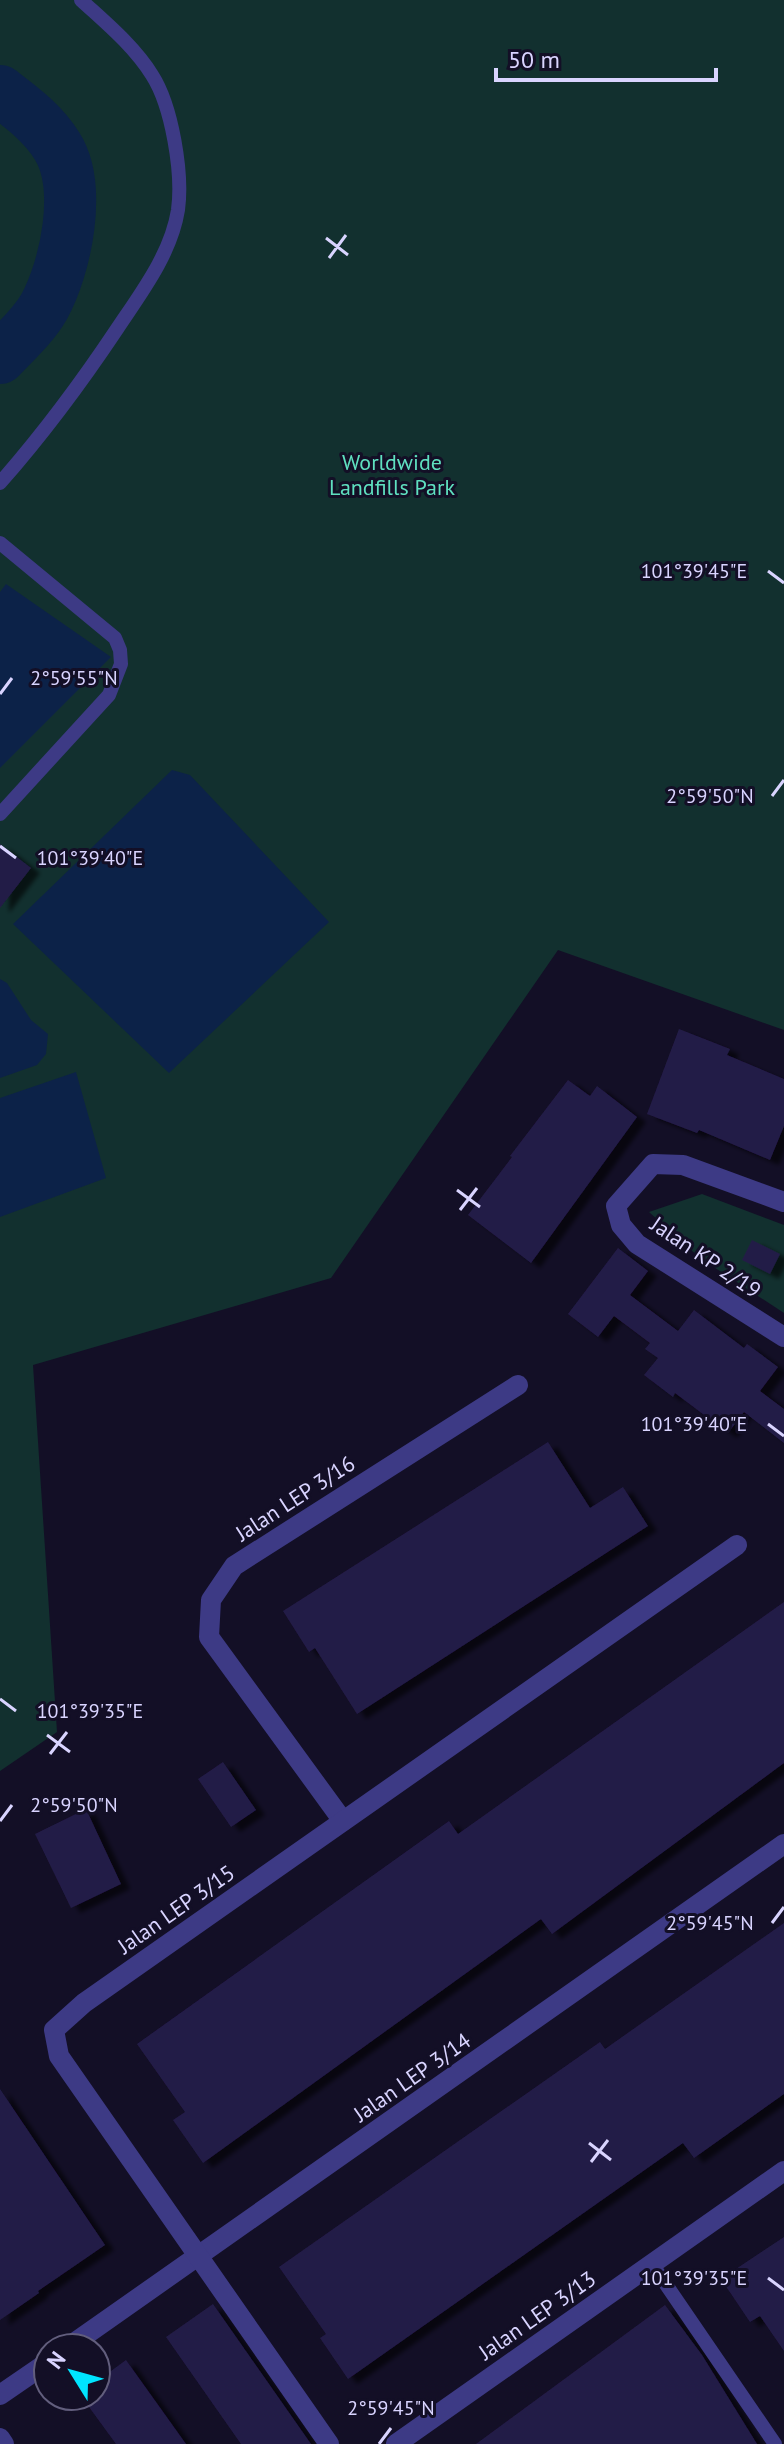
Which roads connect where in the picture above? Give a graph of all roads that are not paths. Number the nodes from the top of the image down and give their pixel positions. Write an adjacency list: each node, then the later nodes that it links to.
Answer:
1 (81, 0): 2 (lane)
2 (0, 483)
3 (0, 543): 4 (lane)
4 (0, 814)
5 (784, 1202): 6 (street, Jalan KP 2/19)
6 (784, 1337)
7 (518, 1385): 9 (street, Jalan LEP 3/16)
8 (737, 1545): 9 (street, Jalan LEP 3/15)
9 (343, 1821): 12 (street, Jalan LEP 3/15)
10 (784, 1844): 12 (street, Jalan LEP 3/14)
11 (784, 2171): 13 (street, Jalan LEP 3/13)
12 (198, 2256): 14 (street, Jalan LEP 3/14); 19 (street, Jalan LEP 3/15)
13 (652, 2264): 20 (street, Jalan LEP 3/13); 21 (lane)
14 (90, 2332)
15 (32, 2373): 16 (street)
16 (0, 2395)
17 (0, 2438): 18 (street)
18 (4, 2444)
19 (329, 2444)
20 (396, 2444)
21 (775, 2444)

